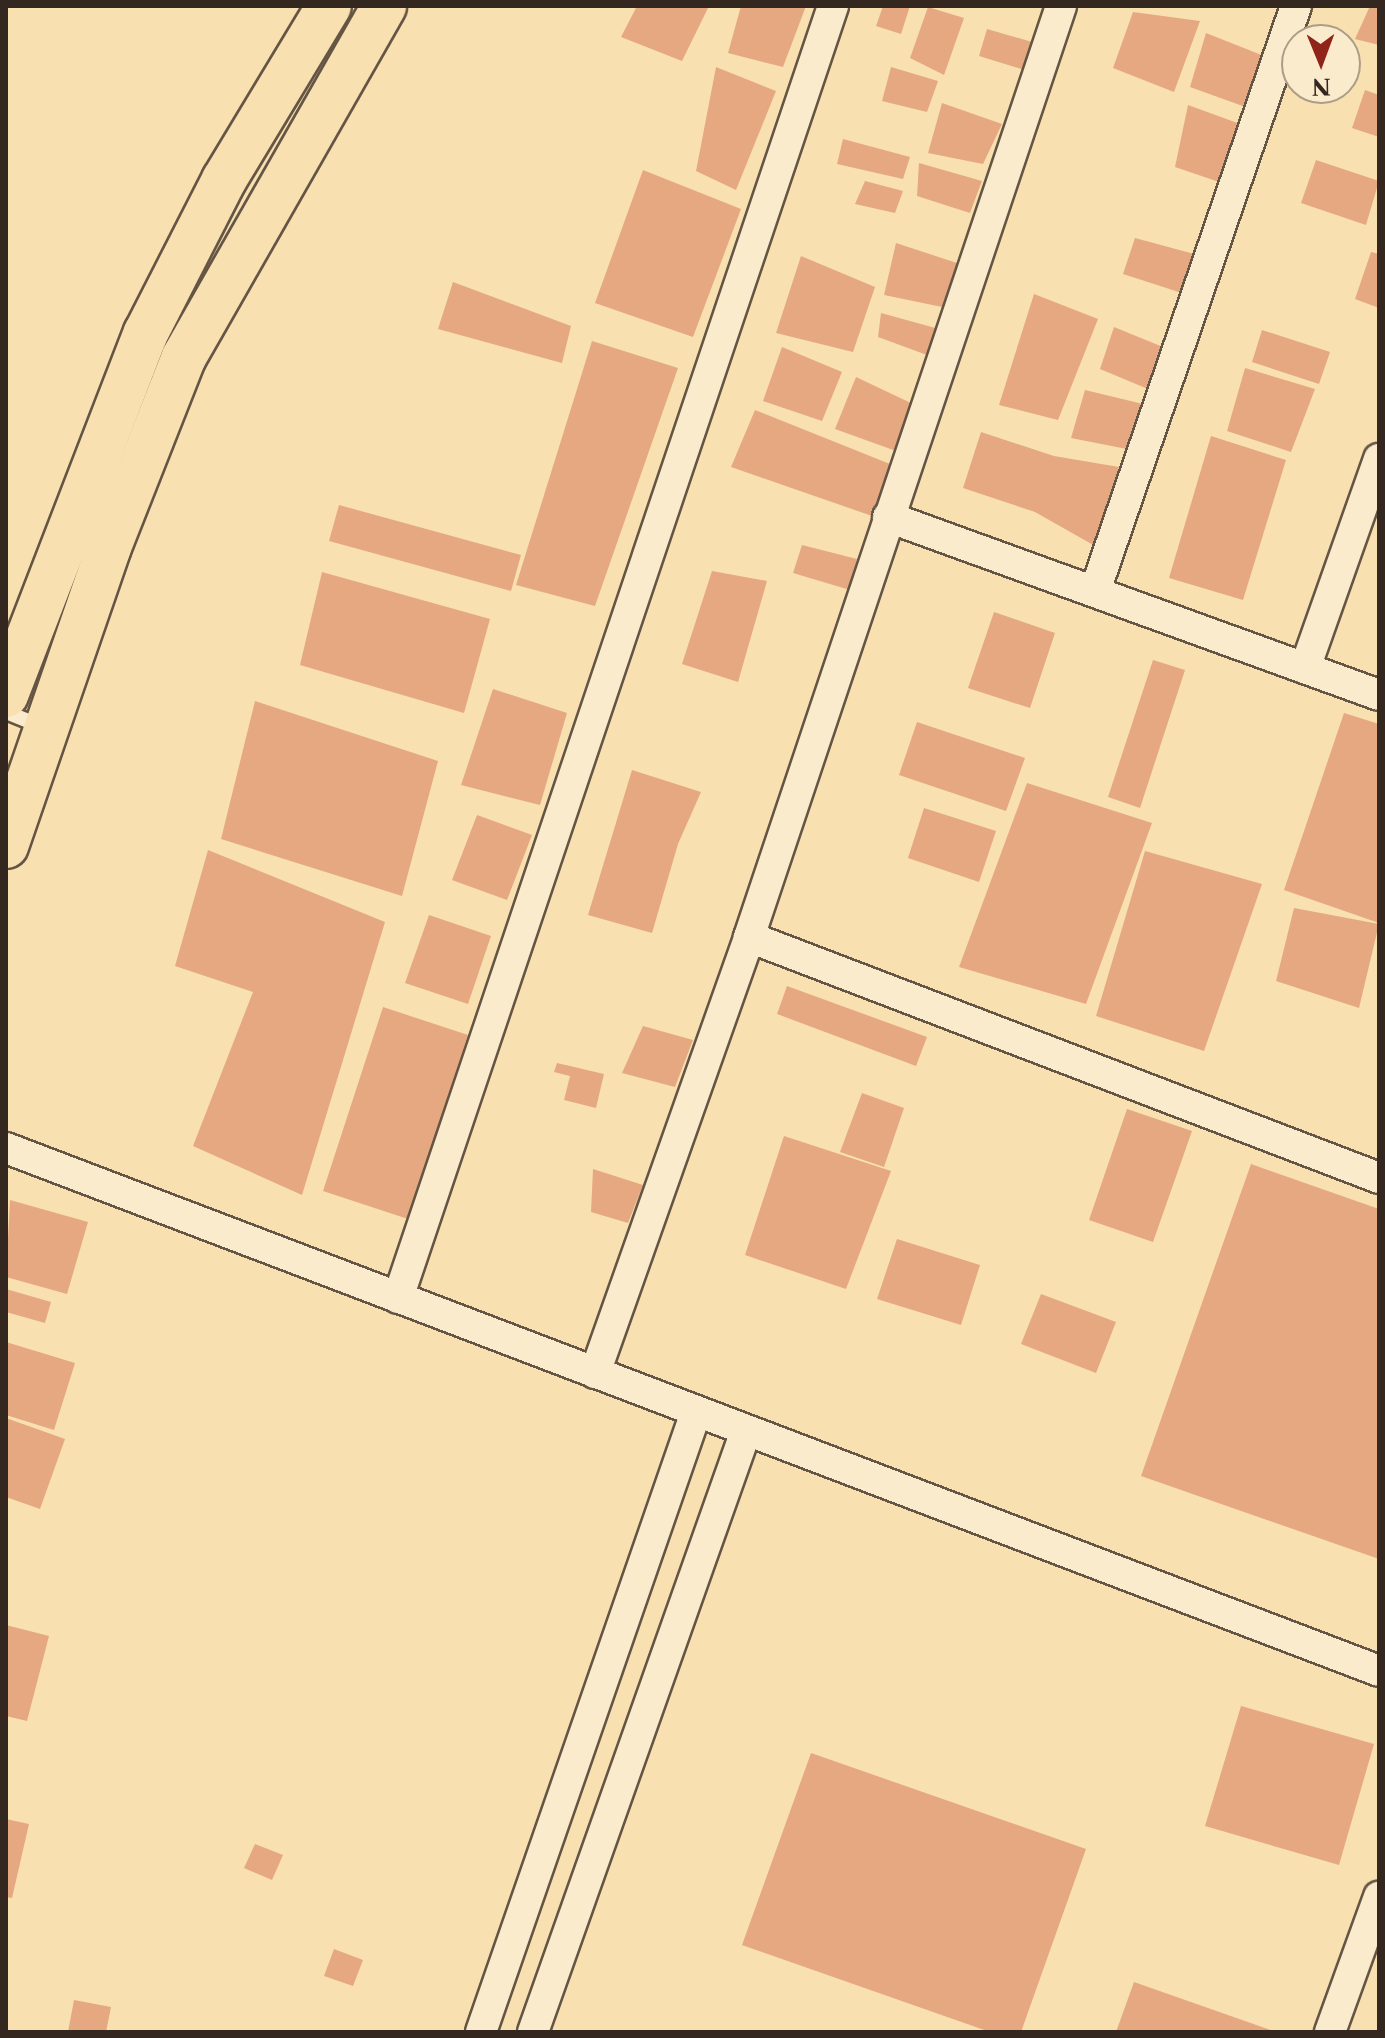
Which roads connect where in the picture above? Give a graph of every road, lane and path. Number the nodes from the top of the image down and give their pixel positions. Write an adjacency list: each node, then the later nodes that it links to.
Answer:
1 (329, 6): 10 (main road)
2 (384, 6): 12 (main road)
3 (833, 6): 17 (street)
4 (1061, 6): 7 (street)
5 (1296, 6): 8 (street)
6 (1379, 459): 9 (street)
7 (888, 517): 8 (street); 14 (street)
8 (1095, 591): 9 (street)
9 (1305, 668): 11 (street)
10 (6, 695)
11 (1379, 695)
12 (25, 720): 13 (main road)
13 (6, 846)
14 (749, 937): 16 (street); 18 (street)
15 (6, 1148): 17 (street)
16 (1379, 1178)
17 (398, 1298): 18 (street)
18 (595, 1373): 19 (street)
19 (696, 1412): 20 (street); 23 (street)
20 (746, 1431): 21 (street); 24 (street)
21 (1379, 1671)
22 (1379, 1897): 25 (street)
23 (481, 2032)
24 (533, 2032)
25 (1330, 2032)

